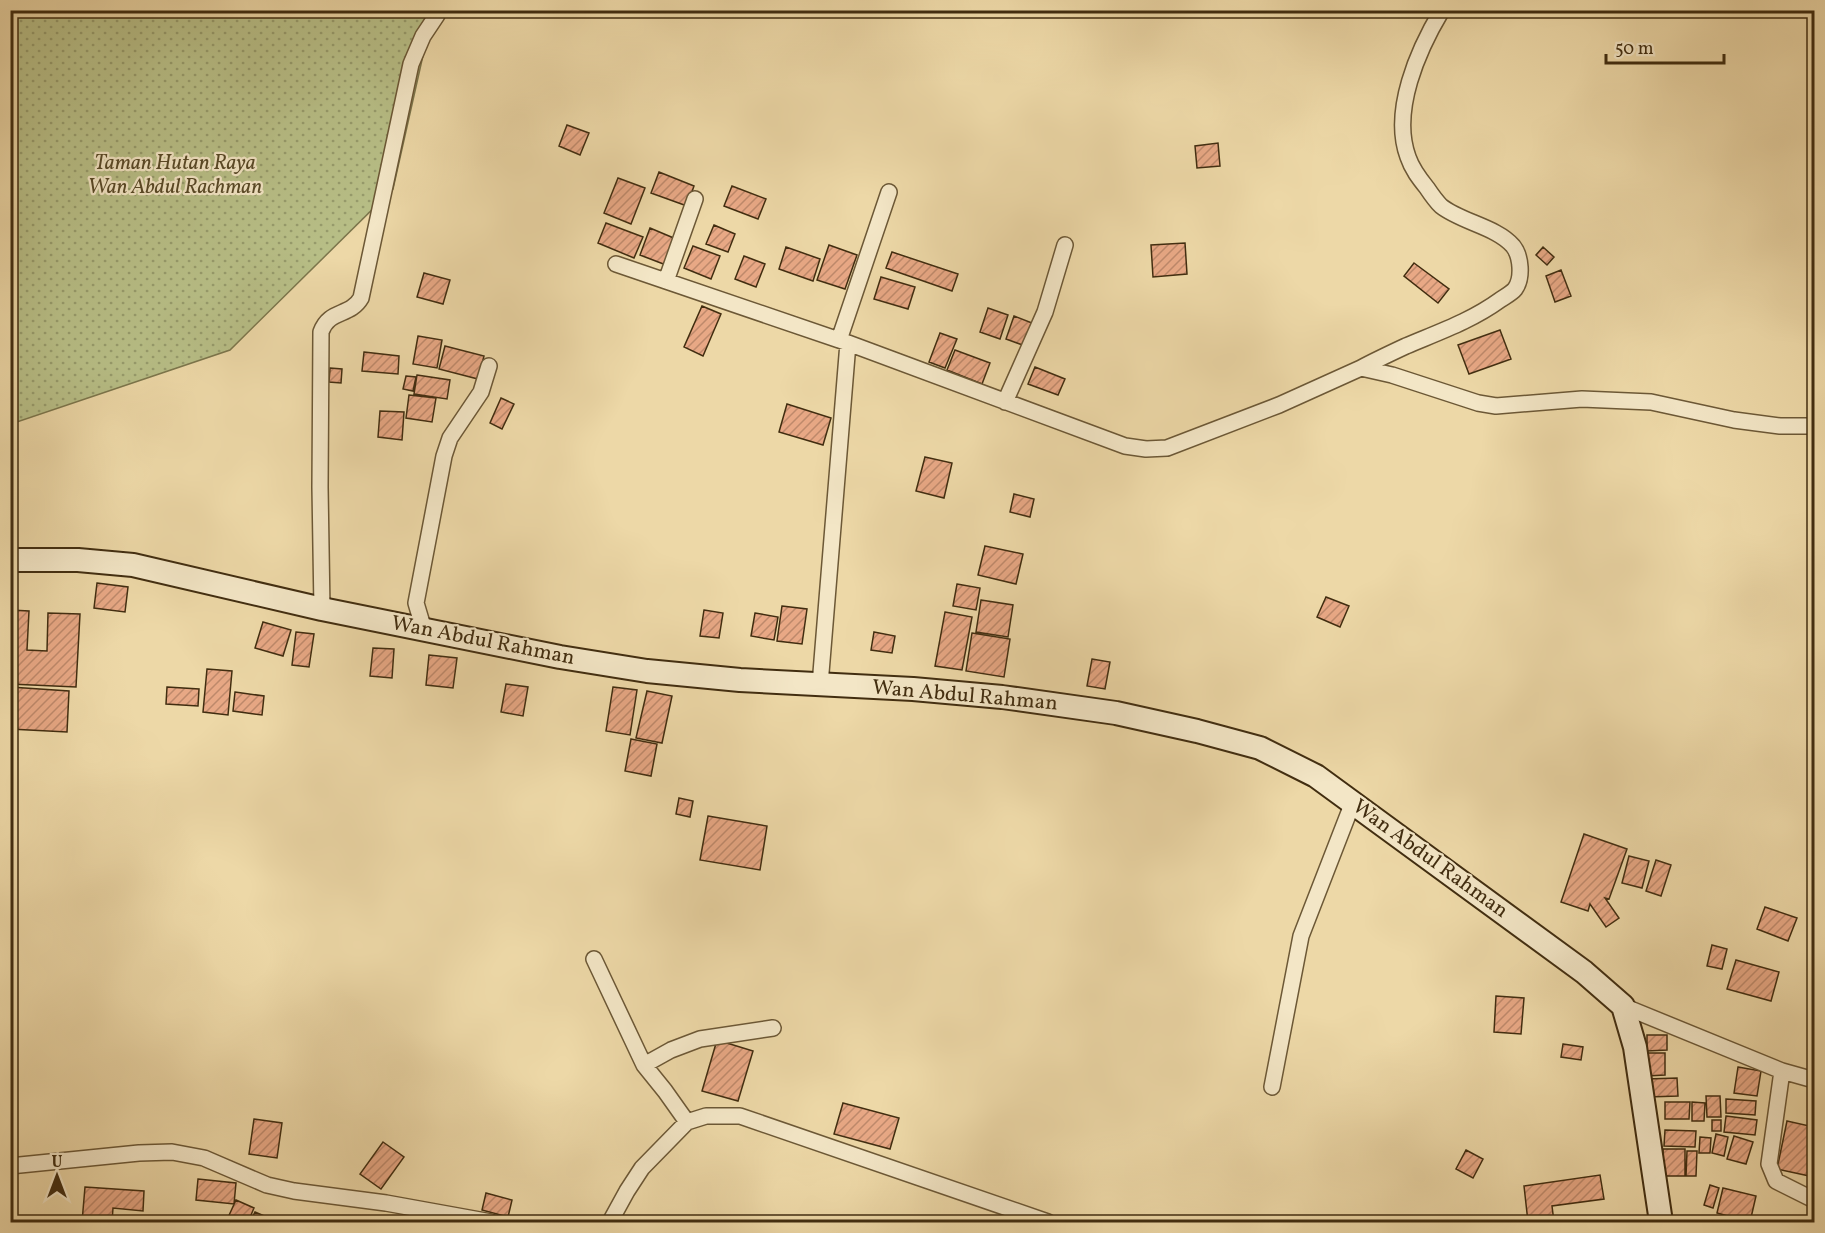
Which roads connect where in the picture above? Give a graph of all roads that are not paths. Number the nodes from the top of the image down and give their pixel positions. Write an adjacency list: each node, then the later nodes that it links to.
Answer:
1 (439, 10): 14 (street)
2 (1442, 10): 10 (street)
3 (889, 192): 8 (street)
4 (696, 199): 7 (street)
5 (1065, 245): 11 (street)
6 (616, 264): 7 (street)
7 (666, 281): 8 (street)
8 (844, 341): 11 (street); 16 (street)
9 (489, 366): 15 (street)
10 (1361, 368): 11 (street); 12 (street)
11 (1005, 402)
12 (1815, 426)
13 (10, 560): 14 (street, Wan Abdul Rahman)
14 (322, 609): 15 (street, Wan Abdul Rahman)
15 (424, 630): 16 (street, Wan Abdul Rahman)
16 (820, 685): 17 (street, Wan Abdul Rahman)
17 (1353, 802): 19 (street, Wan Abdul Rahman); 24 (street)
18 (594, 959): 21 (street)
19 (1623, 1006): 22 (street); 31 (street)
20 (773, 1028): 21 (street)
21 (644, 1065): 25 (street)
22 (1782, 1071): 23 (street); 27 (street)
23 (1815, 1080)
24 (1272, 1087)
25 (687, 1122): 29 (street); 30 (street)
26 (10, 1166): 28 (street)
27 (1815, 1200)
28 (491, 1222)
29 (610, 1222)
30 (1048, 1222)
31 (1662, 1222)

